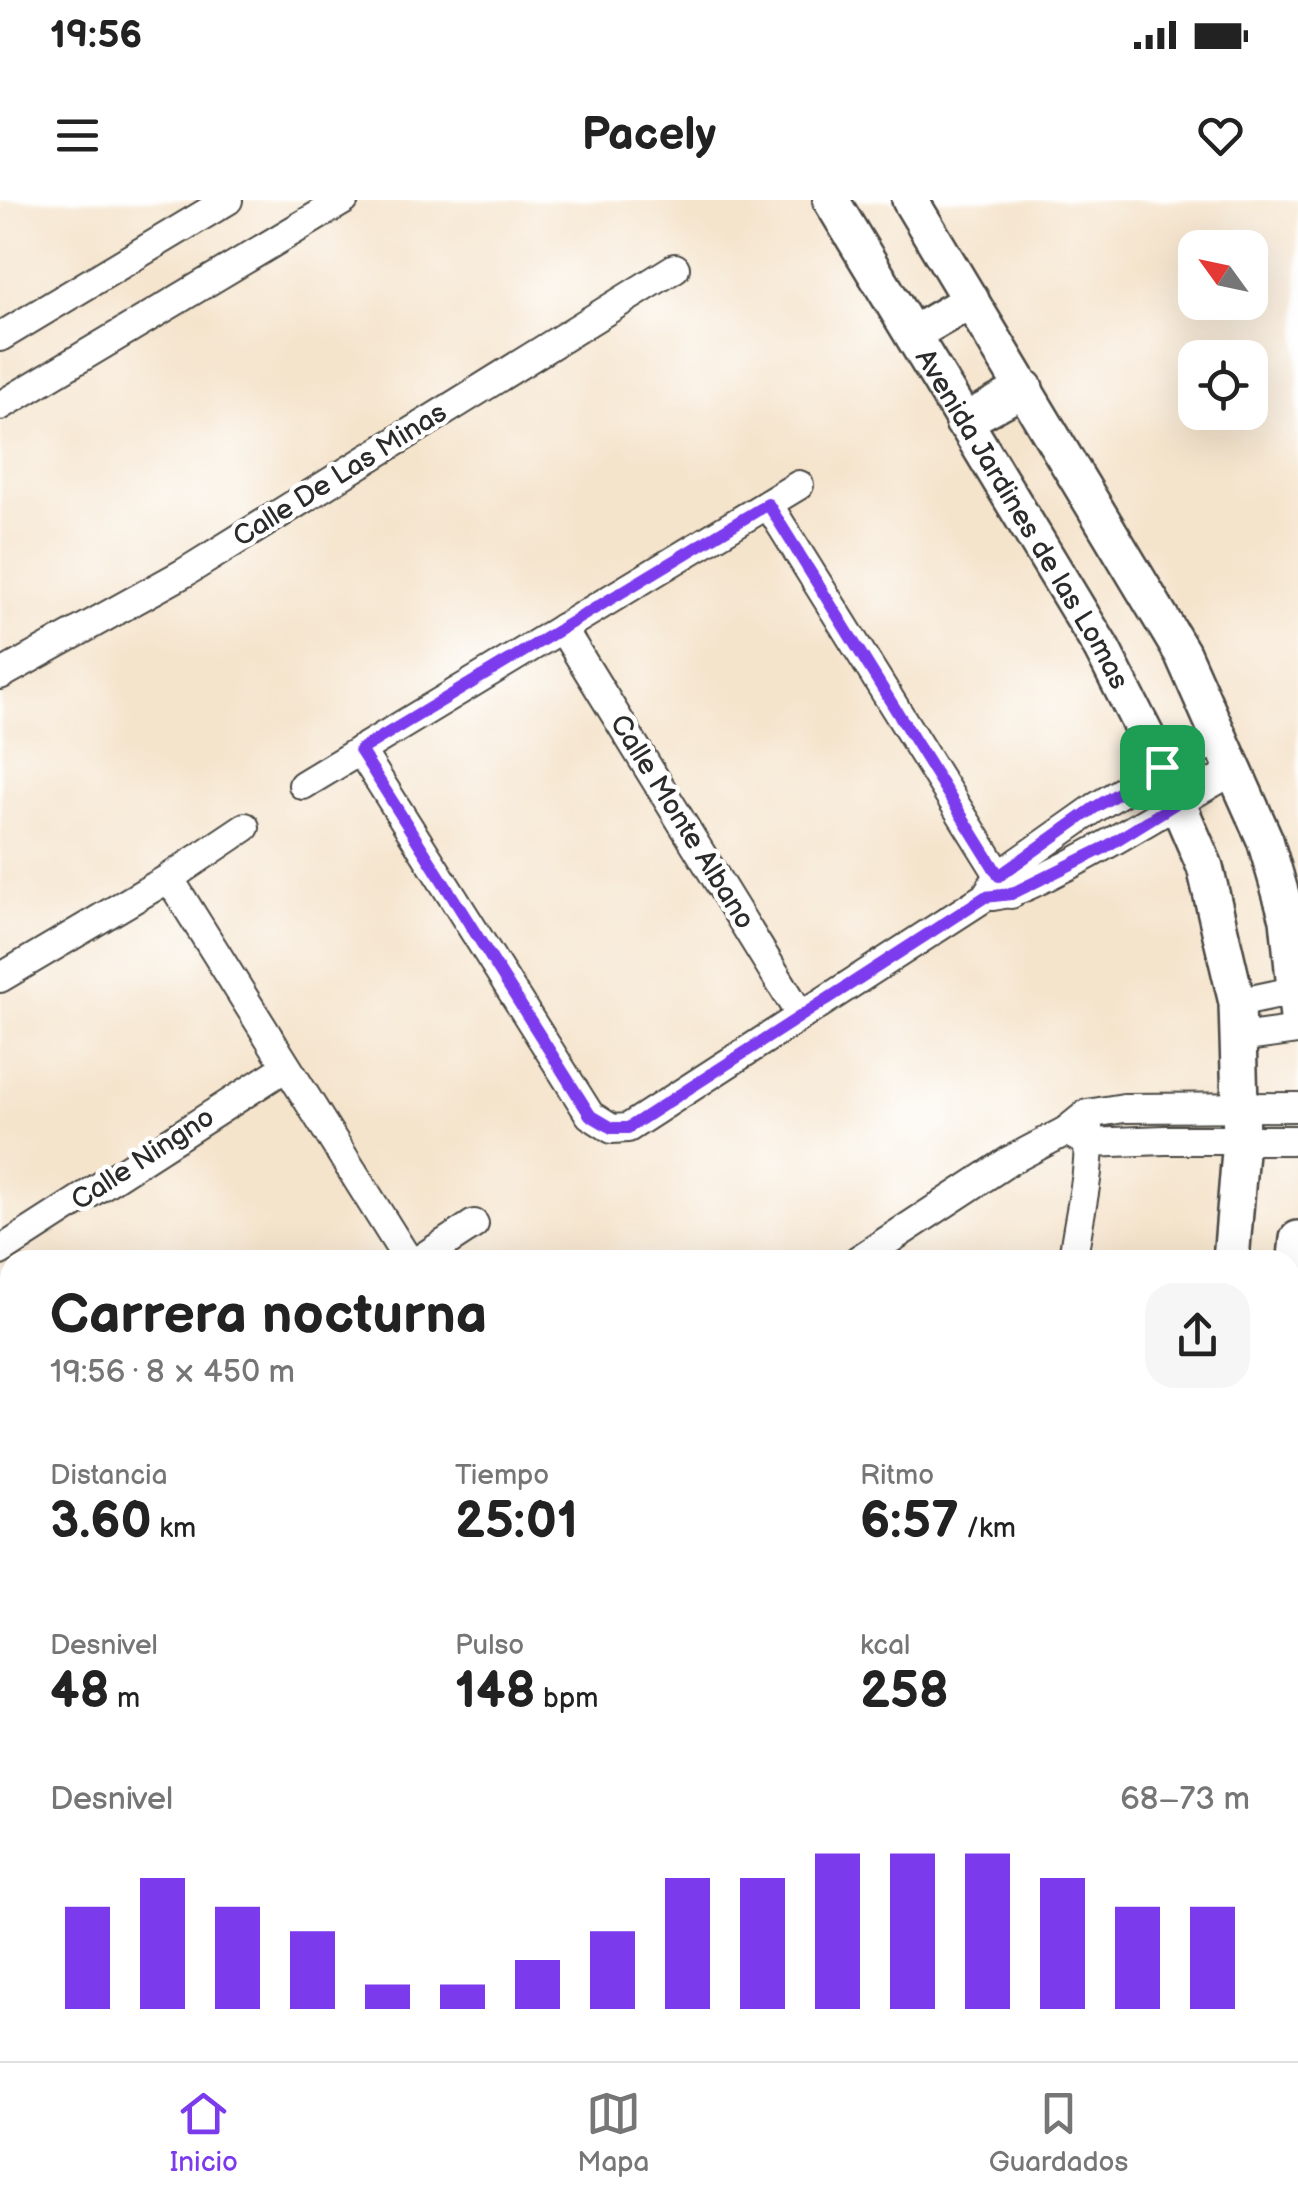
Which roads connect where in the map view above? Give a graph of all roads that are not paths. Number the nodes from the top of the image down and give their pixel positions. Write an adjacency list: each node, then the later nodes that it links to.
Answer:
1 (228, 200): 8 (street)
2 (344, 200): 10 (street)
3 (831, 200): 7 (street, Avenida Jardines de las Lomas)
4 (910, 200): 6 (street)
5 (676, 268): 15 (street, Calle De Las Minas)
6 (971, 300): 7 (street); 9 (street)
7 (912, 334): 11 (street, Avenida Jardines de las Lomas)
8 (0, 338)
9 (1025, 388): 11 (street); 17 (street)
10 (0, 406)
11 (964, 422): 18 (street, Avenida Jardines de las Lomas)
12 (799, 485): 13 (street)
13 (768, 504): 14 (street); 23 (street)
14 (562, 628): 16 (street); 26 (street, Calle Monte Albano)
15 (0, 675)
16 (360, 750): 19 (street); 26 (street)
17 (1228, 755): 18 (street); 20 (street); 25 (street)
18 (1162, 767): 20 (street, Avenida Jardines de las Lomas); 23 (street)
19 (303, 784)
20 (1178, 802): 23 (street); 27 (street, Avenida Jardines de las Lomas)
21 (245, 827): 22 (street)
22 (169, 878): 24 (street); 29 (street)
23 (998, 889): 26 (street)
24 (0, 978)
25 (1297, 1000): 27 (street)
26 (801, 1016)
27 (1238, 1020): 28 (street); 31 (street, Avenida Jardines de las Lomas)
28 (1298, 1030)
29 (286, 1067): 35 (street, Calle Ningno); 36 (street)
30 (1298, 1107): 31 (street)
31 (1241, 1123): 32 (street); 33 (street); 40 (street, Avenida Jardines de las Lomas)
32 (1081, 1130): 38 (street); 39 (street)
33 (1298, 1140)
34 (474, 1224): 37 (street)
35 (2, 1250)
36 (402, 1250)
37 (434, 1250)
38 (873, 1250)
39 (1075, 1250)
40 (1232, 1250)

